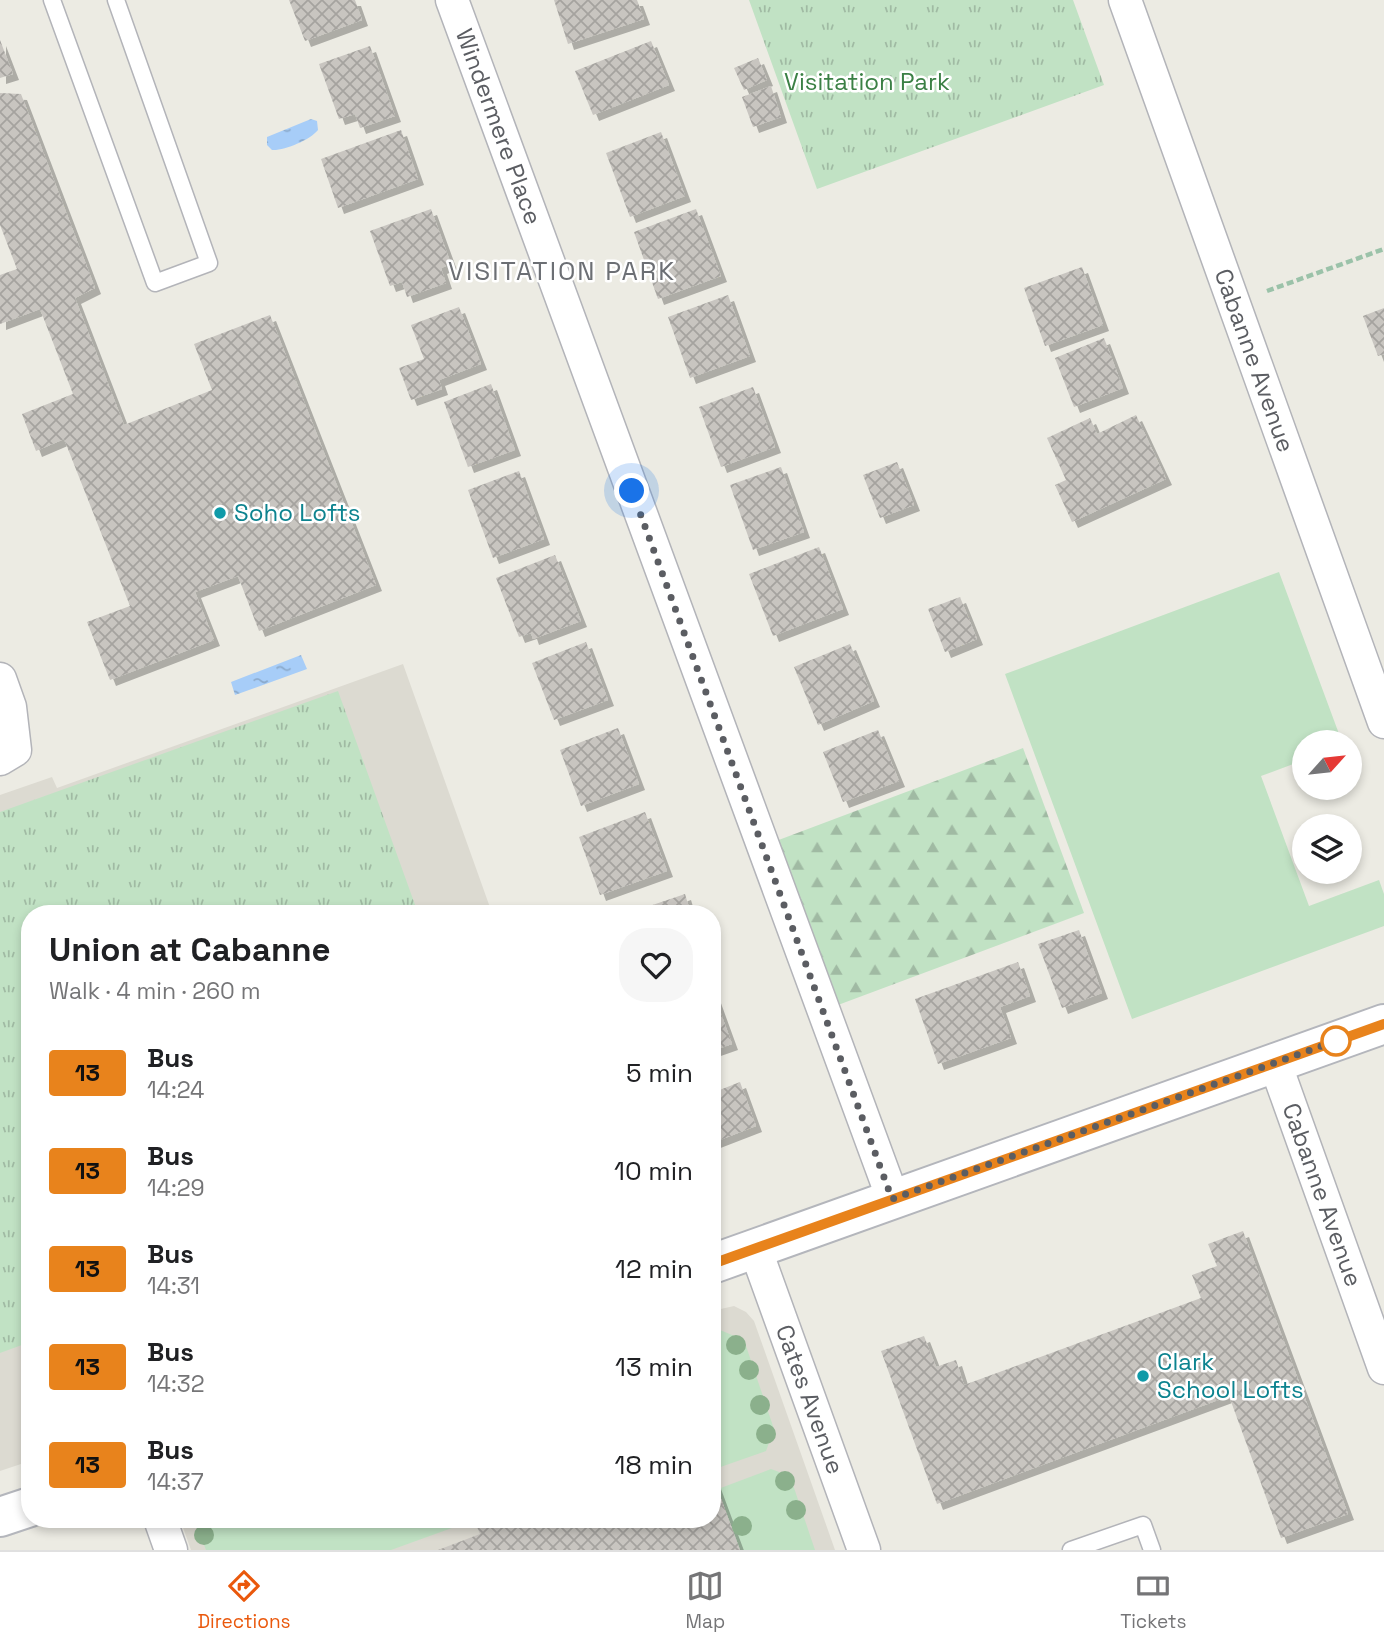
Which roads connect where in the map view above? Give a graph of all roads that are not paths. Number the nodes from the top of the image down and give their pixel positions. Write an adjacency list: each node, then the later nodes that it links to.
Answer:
1 (52, 0): 2 (lane)
2 (116, 0)
3 (452, 0): 10 (street, Windermere Place)
4 (1125, 0): 6 (street, Cabanne Avenue)
5 (0, 680): 7 (street)
6 (1384, 722)
7 (0, 759)
8 (1384, 1024): 9 (main road)
9 (1275, 1063): 10 (main road); 13 (street, Cabanne Avenue)
10 (892, 1199): 11 (main road)
11 (755, 1248): 12 (main road); 18 (street, Cates Avenue)
12 (721, 1261)
13 (1384, 1368)
14 (21, 1510): 15 (main road)
15 (0, 1517)
16 (163, 1528): 17 (street)
17 (171, 1550)
18 (864, 1550)
19 (1071, 1550): 20 (lane)
20 (1152, 1550)

